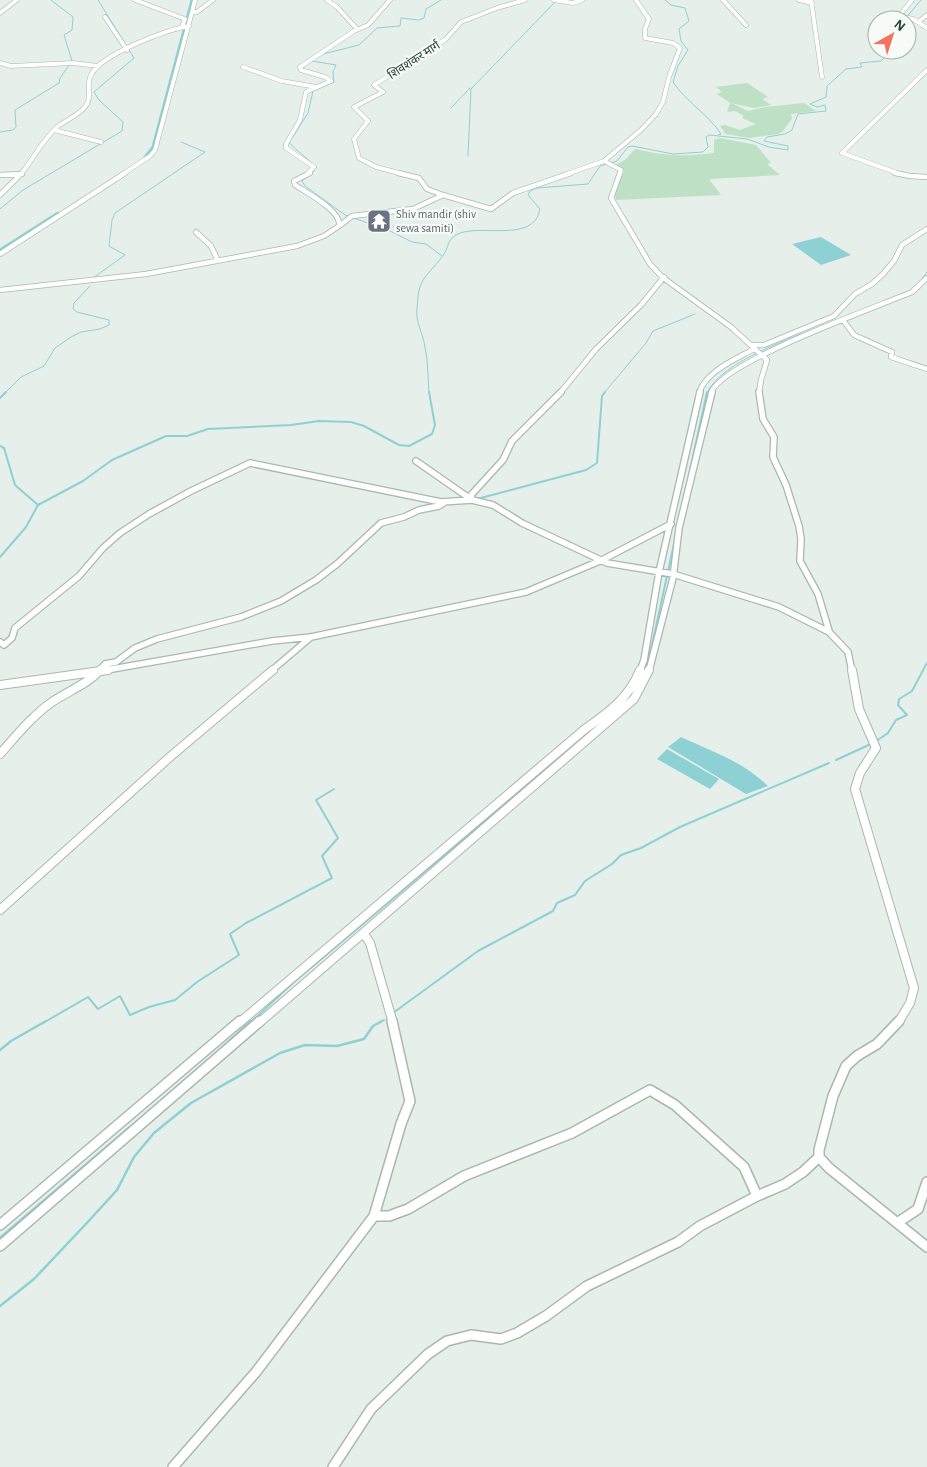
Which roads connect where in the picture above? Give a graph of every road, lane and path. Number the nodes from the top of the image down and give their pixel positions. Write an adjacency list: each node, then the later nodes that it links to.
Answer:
1 (17, 0): 16 (street)
2 (136, 0): 21 (street)
3 (195, 0): 15 (street)
4 (213, 0): 15 (street)
5 (327, 0): 23 (street)
6 (390, 0): 23 (street)
7 (525, 0): 38 (street, शिवशंकर मार्ग)
8 (554, 0): 9 (street)
9 (582, 0)
10 (636, 0): 33 (street)
11 (723, 0): 20 (street)
12 (799, 0): 14 (street)
13 (912, 0): 19 (street)
14 (811, 1): 29 (street)
15 (192, 12): 21 (street)
16 (0, 13)
17 (927, 15): 19 (street)
18 (106, 17): 24 (street)
19 (918, 22): 22 (street)
20 (746, 25)
21 (185, 26): 24 (street); 42 (street)
22 (927, 28)
23 (357, 29): 30 (street)
24 (128, 49): 26 (street)
25 (0, 63): 26 (street)
26 (98, 66): 31 (street)
27 (243, 67): 30 (street)
28 (927, 70): 36 (street)
29 (822, 77)
30 (317, 87): 39 (street)
31 (54, 130): 32 (street); 35 (street)
32 (101, 142)
33 (606, 162): 38 (street); 44 (street)
34 (0, 174): 35 (street)
35 (22, 174): 37 (street)
36 (927, 177)
37 (0, 195)
38 (442, 195): 39 (street)
39 (339, 226): 43 (street)
40 (927, 229): 48 (street)
41 (196, 232): 43 (street)
42 (0, 254)
43 (218, 261): 46 (street)
44 (664, 278): 48 (street); 51 (street)
45 (927, 278): 47 (street)
46 (0, 290)
47 (842, 320): 48 (street); 49 (street)
48 (756, 351): 53 (street); 56 (street); 57 (street)
49 (927, 369)
50 (416, 461): 51 (street)
51 (472, 500): 52 (street); 54 (street)
52 (445, 502): 59 (street); 60 (street)
53 (671, 524): 54 (street); 55 (street)
54 (602, 560): 55 (street); 58 (street)
55 (660, 572): 56 (street); 70 (street)
56 (673, 574): 57 (street); 64 (street)
57 (829, 632): 65 (street)
58 (311, 637): 60 (street); 63 (street)
59 (0, 642)
60 (101, 670): 61 (street); 62 (street)
61 (0, 685)
62 (0, 754)
63 (0, 910)
64 (364, 934): 68 (street); 71 (street)
65 (820, 1157): 67 (street); 69 (street)
66 (927, 1182): 69 (street)
67 (757, 1196): 68 (street); 74 (street)
68 (374, 1216): 73 (street)
69 (897, 1223): 72 (street)
70 (0, 1225)
71 (0, 1246)
72 (927, 1248)
73 (173, 1467)
74 (333, 1467)

